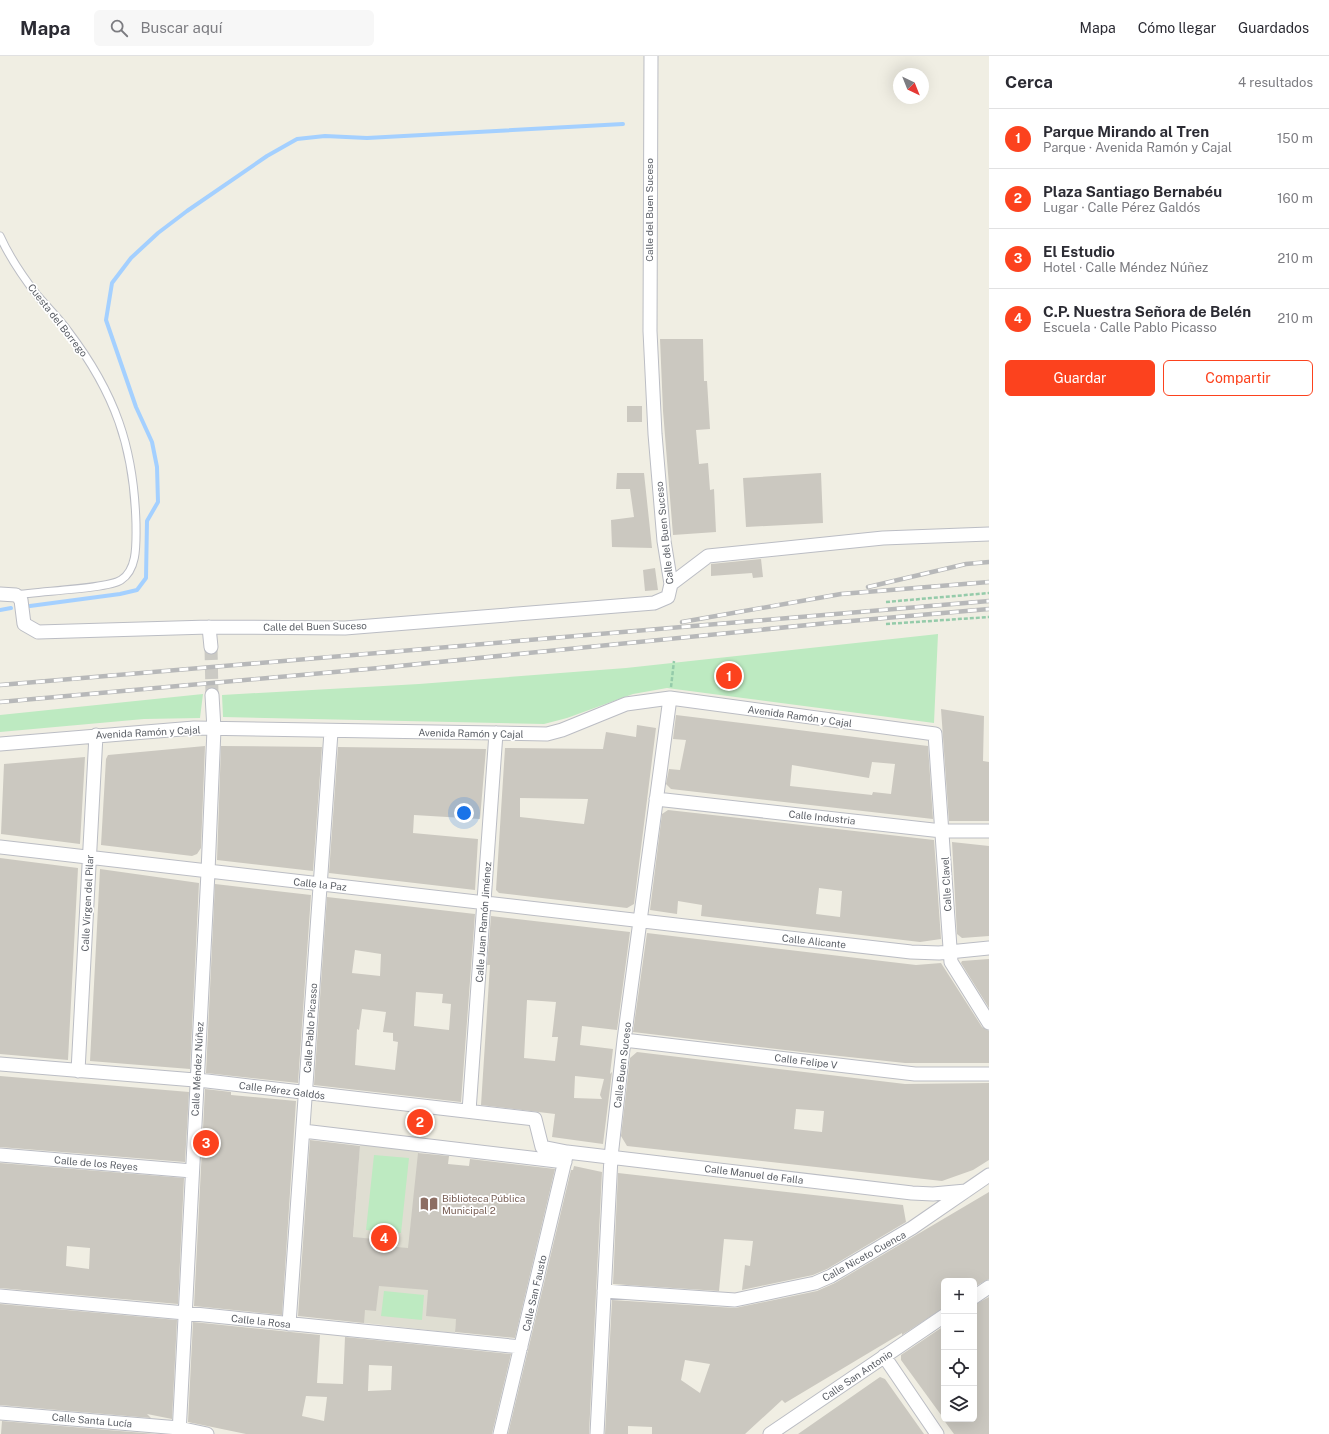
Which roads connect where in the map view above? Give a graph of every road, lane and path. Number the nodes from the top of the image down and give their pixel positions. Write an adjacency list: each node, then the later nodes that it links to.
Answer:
1 (651, 56): 4 (street, Calle del Buen Suceso)
2 (0, 236): 7 (lane, Cuesta del Borrego)
3 (989, 534): 4 (street)
4 (671, 584): 11 (street, Calle del Buen Suceso)
5 (989, 593): 8 (path)
6 (0, 594): 7 (street)
7 (16, 595): 11 (street)
8 (886, 602)
9 (989, 617): 10 (path)
10 (886, 624)
11 (209, 626): 12 (street)
12 (211, 647)
13 (674, 662): 15 (path)
14 (212, 695): 16 (street, Calle Méndez Núñez)
15 (670, 698): 18 (street, Avenida Ramón y Cajal); 19 (street, Avenida Ramón y Cajal); 22 (street, Calle Buen Suceso)
16 (214, 729): 17 (street, Avenida Ramón y Cajal); 20 (street, Avenida Ramón y Cajal); 27 (street, Calle Méndez Núñez)
17 (331, 732): 18 (street, Avenida Ramón y Cajal); 28 (street, Calle Pablo Picasso)
18 (496, 733): 29 (street, Calle Juan Ramón Jiménez)
19 (935, 734): 23 (street, Calle Clavel)
20 (96, 735): 21 (street, Avenida Ramón y Cajal); 26 (street, Calle Virgen del Pilar)
21 (0, 744)
22 (656, 799): 23 (street, Calle Industria); 30 (street, Calle Buen Suceso)
23 (942, 831): 24 (street, Calle Industria); 32 (street, Calle Clavel)
24 (989, 831)
25 (0, 847): 26 (street, Calle la Paz)
26 (89, 857): 27 (street, Calle la Paz); 36 (street, Calle Virgen del Pilar)
27 (208, 872): 28 (street, Calle la Paz); 38 (street, Calle Méndez Núñez)
28 (320, 884): 29 (street, Calle la Paz); 39 (street, Calle Pablo Picasso)
29 (485, 903): 30 (street, Calle la Paz); 40 (street, Calle Juan Ramón Jiménez)
30 (640, 921): 32 (street, Calle Alicante); 34 (street, Calle Buen Suceso)
31 (989, 948): 32 (street, Calle Alicante)
32 (950, 952): 33 (street, Calle Clavel)
33 (989, 1023)
34 (624, 1040): 37 (street, Calle Felipe V); 45 (street, Calle Buen Suceso)
35 (0, 1064): 36 (street, Calle Pérez Galdós)
36 (78, 1071): 38 (street, Calle Pérez Galdós)
37 (989, 1074)
38 (196, 1081): 39 (street, Calle Pérez Galdós); 46 (street, Calle Méndez Núñez)
39 (306, 1094): 40 (street, Calle Pérez Galdós); 41 (street, Calle Pablo Picasso)
40 (469, 1111): 42 (street, Calle Pérez Galdós)
41 (303, 1132): 44 (street); 55 (street, Calle Pablo Picasso)
42 (542, 1147): 44 (street, Calle Manuel de Falla)
43 (0, 1155): 46 (street, Calle de los Reyes)
44 (566, 1157): 45 (street, Calle Manuel de Falla); 56 (street, Calle San Fausto)
45 (611, 1157): 48 (street, Calle Manuel de Falla); 50 (street, Calle Buen Suceso)
46 (192, 1171): 53 (street, Calle Méndez Núñez)
47 (989, 1175): 48 (street, Calle Niceto Cuenca)
48 (966, 1191): 50 (street, Calle Niceto Cuenca)
49 (989, 1287): 51 (street)
50 (604, 1291): 62 (street, Calle Buen Suceso)
51 (977, 1295)
52 (0, 1296): 53 (street, Calle la Rosa)
53 (185, 1313): 55 (street, Calle la Rosa); 59 (street, Calle Méndez Núñez)
54 (941, 1318): 57 (street, Calle San Antonio)
55 (289, 1324): 56 (street, Calle la Rosa)
56 (521, 1347): 61 (street, Calle San Fausto)
57 (884, 1356): 63 (street, Calle San Antonio); 64 (street)
58 (0, 1413): 59 (street, Calle Santa Lucía)
59 (179, 1431): 60 (street, Calle Santa Lucía)
60 (207, 1434)
61 (500, 1434)
62 (597, 1434)
63 (770, 1434)
64 (937, 1434)

